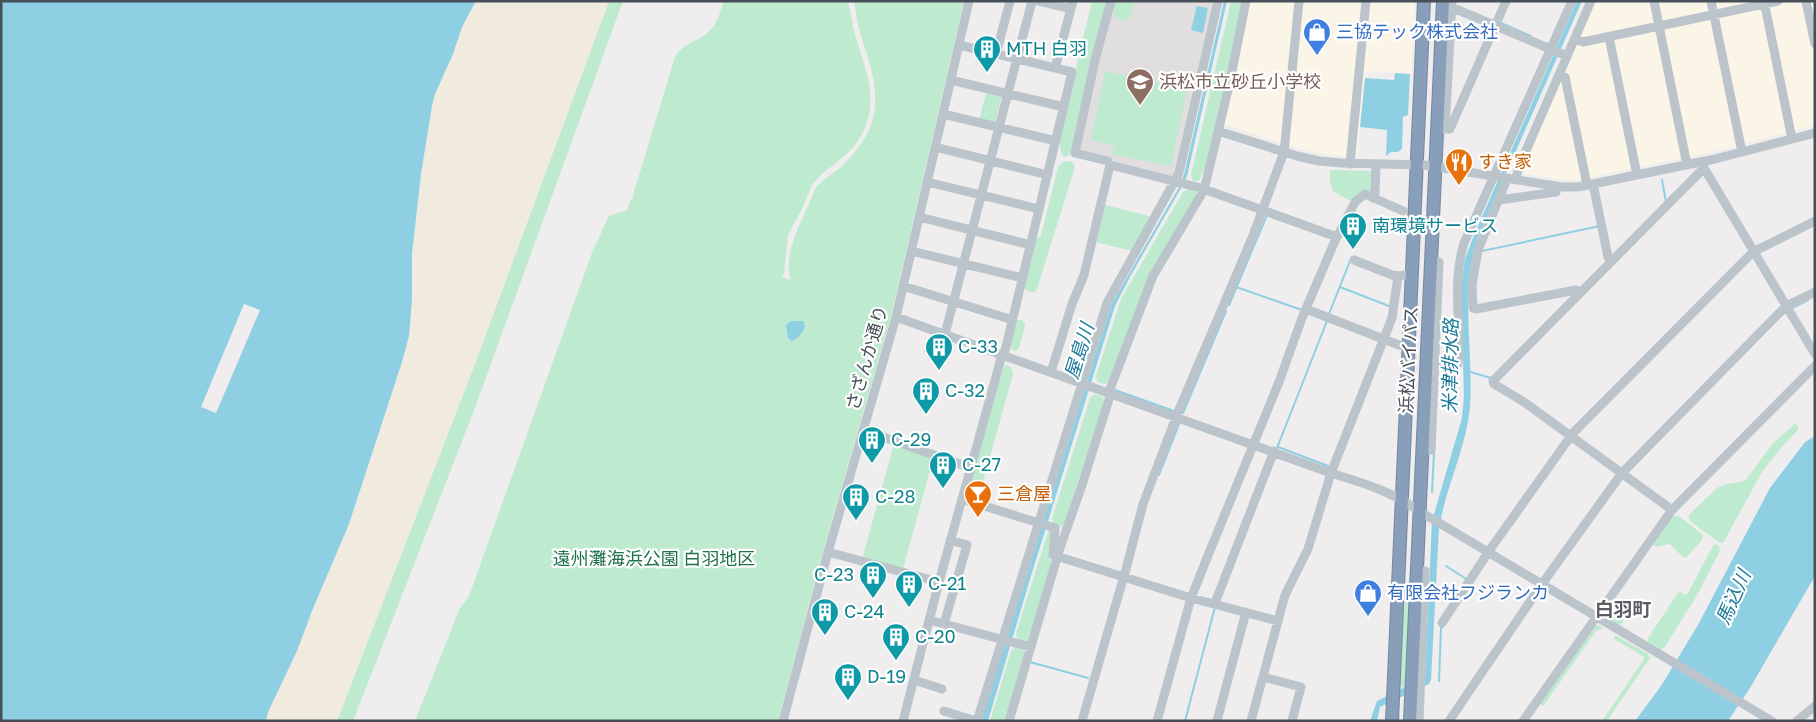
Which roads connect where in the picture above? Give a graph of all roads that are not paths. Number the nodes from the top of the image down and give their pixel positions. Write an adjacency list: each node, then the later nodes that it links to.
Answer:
1 (969, 1): 28 (street, さざんか通り)
2 (1010, 1): 30 (street)
3 (1032, 1): 31 (street)
4 (1038, 1): 20 (street)
5 (1111, 1): 50 (street)
6 (1218, 1): 58 (street)
7 (1246, 1): 40 (street)
8 (1299, 1): 45 (street)
9 (1366, 1): 48 (street)
10 (1424, 1): 53 (highway, 浜松バイパス)
11 (1506, 1): 22 (street)
12 (1572, 1): 29 (street)
13 (1591, 1): 26 (street)
14 (1654, 1): 23 (street)
15 (1711, 1): 21 (street)
16 (1778, 1): 19 (street)
17 (1806, 1): 27 (street)
18 (1449, 3): 22 (street); 24 (highway, 浜松バイパス); 39 (street)
19 (1764, 3): 21 (street); 42 (street)
20 (1072, 5): 32 (street)
21 (1714, 15): 23 (street); 46 (street)
22 (1496, 25): 29 (street); 39 (street)
23 (1659, 26): 25 (street); 51 (street)
24 (1441, 31): 39 (highway, 浜松バイパス); 53 (highway)
25 (1609, 37): 26 (street); 55 (street)
26 (1575, 38): 29 (street)
27 (1815, 44)
28 (959, 45): 30 (street); 34 (street, さざんか通り)
29 (1558, 52): 33 (street); 56 (street)
30 (996, 54): 31 (street)
31 (1017, 59): 32 (street); 35 (street)
32 (1055, 68): 36 (street)
33 (1559, 74): 57 (street); 60 (street)
34 (951, 80): 35 (street); 37 (street, さざんか通り)
35 (1008, 94): 36 (street); 38 (street)
36 (1064, 107): 43 (street)
37 (943, 114): 38 (street); 44 (street, さざんか通り)
38 (999, 127): 43 (street); 47 (street)
39 (1441, 129): 53 (highway, 浜松バイパス)
40 (1218, 130): 45 (street); 62 (street)
41 (1815, 132): 42 (street)
42 (1792, 138): 46 (street)
43 (1056, 141): 54 (street)
44 (936, 147): 47 (street); 59 (street, さざんか通り)
45 (1284, 152): 48 (street); 67 (street)
46 (1742, 152): 52 (street)
47 (990, 161): 54 (street); 63 (street)
48 (1350, 164): 49 (street)
49 (1376, 164): 53 (street); 64 (street)
50 (1110, 165): 58 (street); 98 (street)
51 (1687, 165): 52 (street); 55 (street)
52 (1703, 165): 75 (street); 77 (street)
53 (1426, 166): 56 (street); 79 (highway, 浜松バイパス); 85 (highway); 96 (highway, 浜松バイパス)
54 (1048, 174): 66 (street)
55 (1637, 175): 60 (street)
56 (1495, 177): 57 (street); 96 (street)
57 (1510, 179): 61 (street); 65 (street)
58 (1177, 181): 62 (street); 99 (street)
59 (927, 182): 63 (street); 69 (street, さざんか通り)
60 (1590, 184): 61 (street); 77 (street)
61 (1556, 187): 65 (street)
62 (1204, 189): 67 (street); 100 (street)
63 (982, 195): 66 (street); 71 (street)
64 (1373, 198): 68 (street); 72 (street)
65 (1499, 200): 84 (street)
66 (1040, 210): 73 (street)
67 (1263, 210): 72 (street); 101 (street)
68 (1403, 211)
69 (919, 218): 71 (street); 74 (street, さざんか通り)
70 (1815, 221): 75 (street)
71 (972, 230): 73 (street); 78 (street)
72 (1337, 236): 88 (street)
73 (1031, 245): 81 (street)
74 (911, 251): 78 (street); 82 (street, さざんか通り)
75 (1754, 252): 87 (street); 103 (street)
76 (1354, 260): 80 (street)
77 (1612, 261): 84 (street)
78 (963, 264): 81 (street); 86 (street)
79 (1412, 274): 80 (street); 85 (highway, 浜松バイパス)
80 (1398, 276): 92 (street)
81 (1023, 278): 90 (street)
82 (903, 286): 86 (street); 89 (street, さざんか通り)
83 (1815, 292): 87 (street)
84 (1579, 294): 103 (street)
85 (1411, 296): 93 (highway, 浜松バイパス)
86 (954, 302): 90 (street); 91 (street)
87 (1786, 306): 94 (street); 108 (street)
88 (1306, 308): 92 (street); 104 (street)
89 (896, 317): 91 (street); 102 (street, さざんか通り)
90 (1013, 320): 95 (street)
91 (944, 334): 95 (street)
92 (1384, 339): 93 (street); 107 (street)
93 (1409, 346): 110 (highway, 浜松バイパス)
94 (1815, 354)
95 (1003, 355): 98 (street); 106 (street)
96 (1430, 360): 110 (highway, 浜松バイパス); 110 (highway)
97 (1815, 366): 111 (street)
98 (1051, 372): 99 (street)
99 (1082, 383): 100 (street); 112 (street)
100 (1110, 393): 101 (street); 116 (street)
101 (1177, 416): 104 (street); 117 (street)
102 (863, 430): 106 (street); 115 (street, さざんか通り)
103 (1571, 436): 108 (street); 114 (street)
104 (1253, 444): 105 (street); 120 (street)
105 (1274, 451): 107 (street); 121 (street)
106 (970, 468): 109 (street)
107 (1331, 472): 110 (street); 125 (street)
108 (1622, 473): 111 (street); 119 (street)
109 (962, 499): 112 (street); 113 (street)
110 (1411, 505): 114 (street); 132 (highway, 浜松バイパス); 145 (highway, 浜松バイパス)
111 (1672, 510): 123 (street)
112 (1042, 524): 116 (street); 128 (street)
113 (950, 540): 118 (street); 127 (street)
114 (1489, 551): 119 (street); 126 (street)
115 (828, 552): 118 (street); 136 (street, さざんか通り)
116 (1058, 557): 117 (street); 129 (street)
117 (1123, 577): 120 (street); 140 (street)
118 (939, 582): 124 (street)
119 (1542, 584): 123 (street); 148 (street)
120 (1191, 598): 121 (street); 141 (street)
121 (1214, 603): 122 (street)
122 (1246, 612): 125 (street); 142 (street)
123 (1596, 617): 149 (street); 150 (street)
124 (929, 620): 127 (street); 131 (street)
125 (1278, 621): 130 (street)
126 (1442, 623)
127 (944, 624): 128 (street)
128 (1006, 641): 129 (street); 138 (street)
129 (1031, 648): 139 (street)
130 (1263, 677): 143 (street); 144 (street)
131 (914, 680): 133 (street); 137 (street)
132 (1416, 686): 146 (highway, 浜松バイパス); 147 (street)
133 (942, 689)
134 (1815, 706): 151 (street)
135 (944, 711): 138 (street)
136 (783, 721)
137 (904, 721)
138 (976, 721)
139 (1009, 721)
140 (1082, 721)
141 (1156, 721)
142 (1217, 721)
143 (1251, 721)
144 (1292, 721)
145 (1392, 721)
146 (1410, 721)
147 (1419, 721)
148 (1449, 721)
149 (1523, 721)
150 (1772, 721)
151 (1797, 721)

